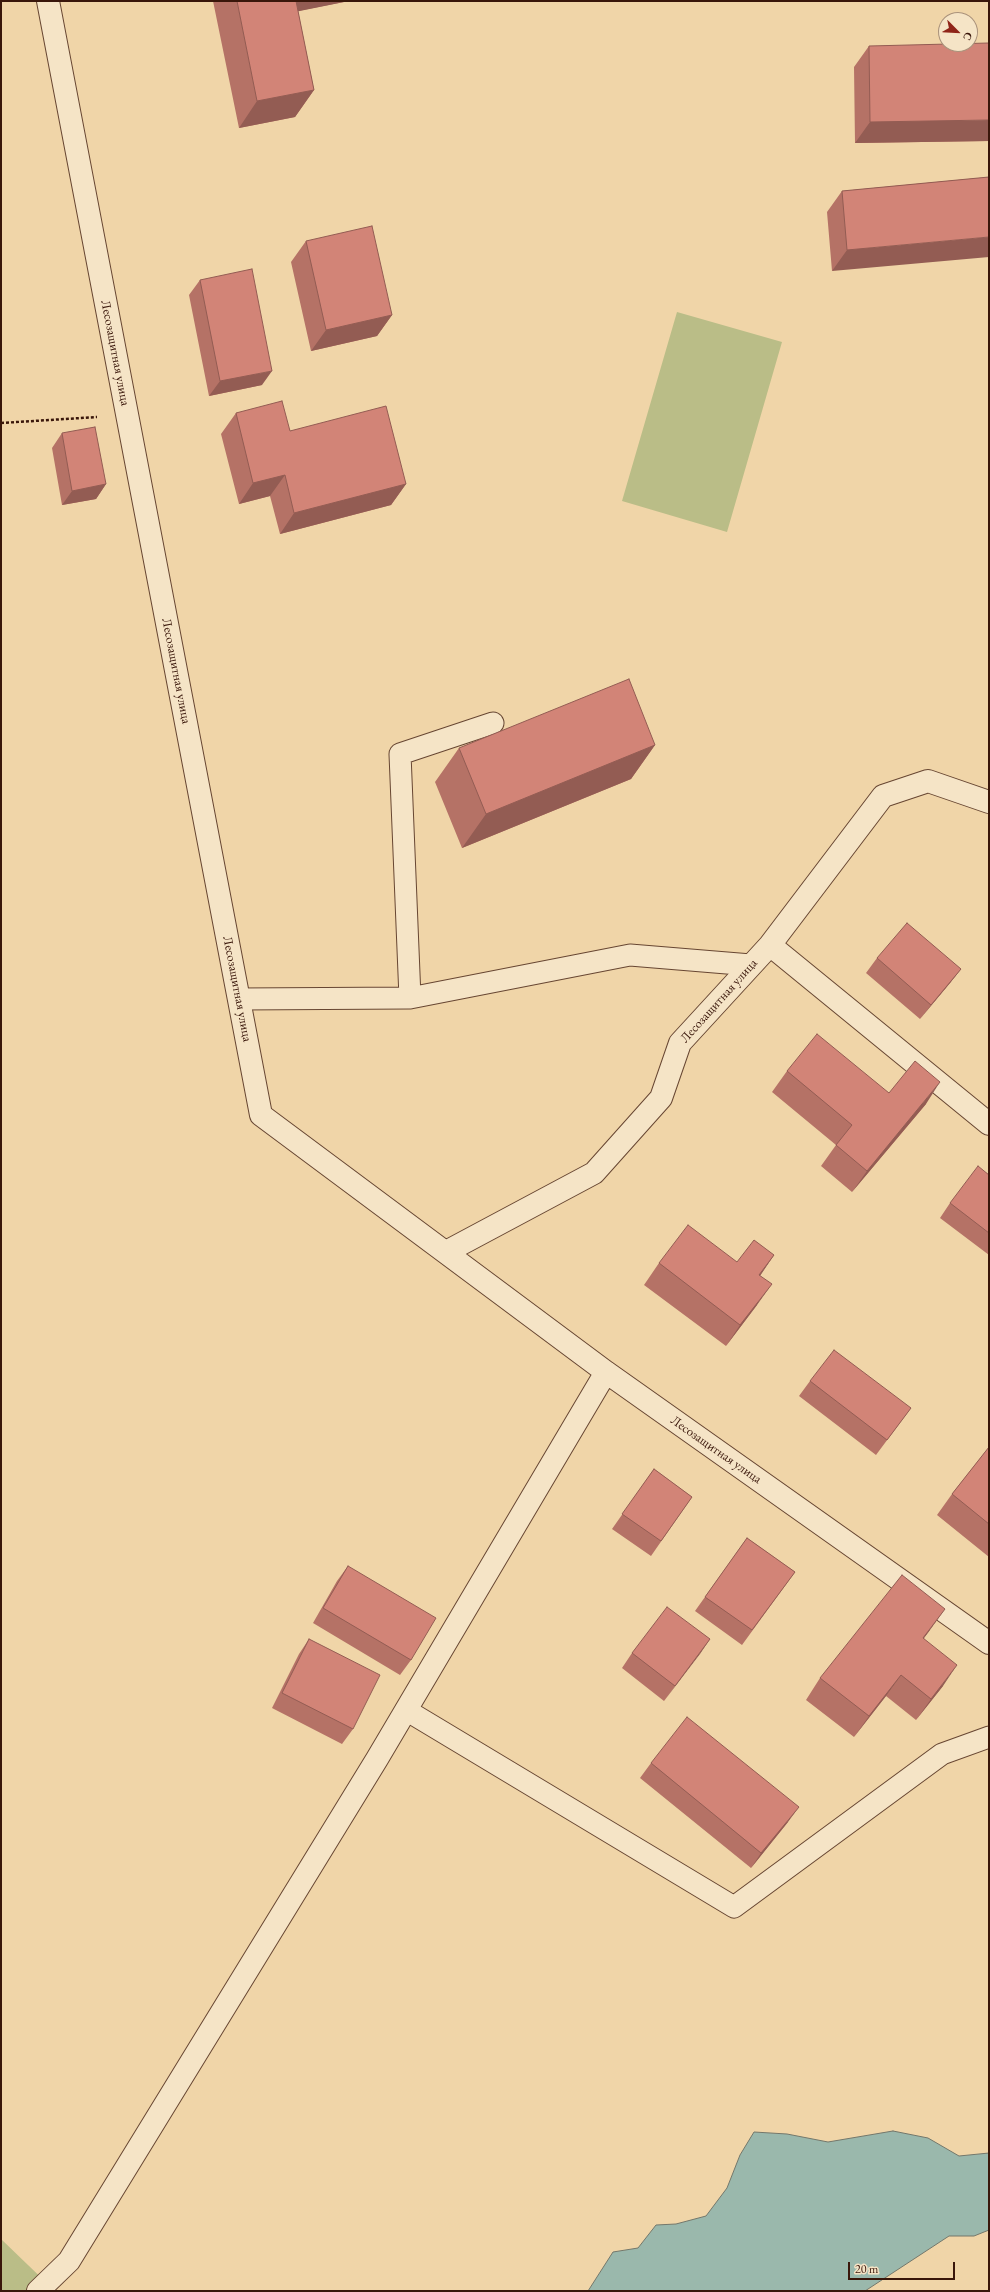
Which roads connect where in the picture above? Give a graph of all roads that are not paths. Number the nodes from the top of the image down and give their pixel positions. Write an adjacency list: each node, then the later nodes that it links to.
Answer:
1 (48, 1): 7 (street, Лесозащитная улица)
2 (493, 723): 6 (lane)
3 (989, 802): 4 (street, Лесозащитная улица)
4 (770, 945): 5 (street, Лесозащитная улица); 8 (street)
5 (751, 965): 6 (lane); 9 (street, Лесозащитная улица)
6 (410, 998): 7 (lane)
7 (239, 1000): 9 (street, Лесозащитная улица)
8 (989, 1124)
9 (446, 1252): 10 (street, Лесозащитная улица)
10 (606, 1372): 11 (street, Лесозащитная улица); 12 (street)
11 (989, 1643)
12 (406, 1710): 13 (lane); 14 (street)
13 (989, 1737)
14 (38, 2291)

